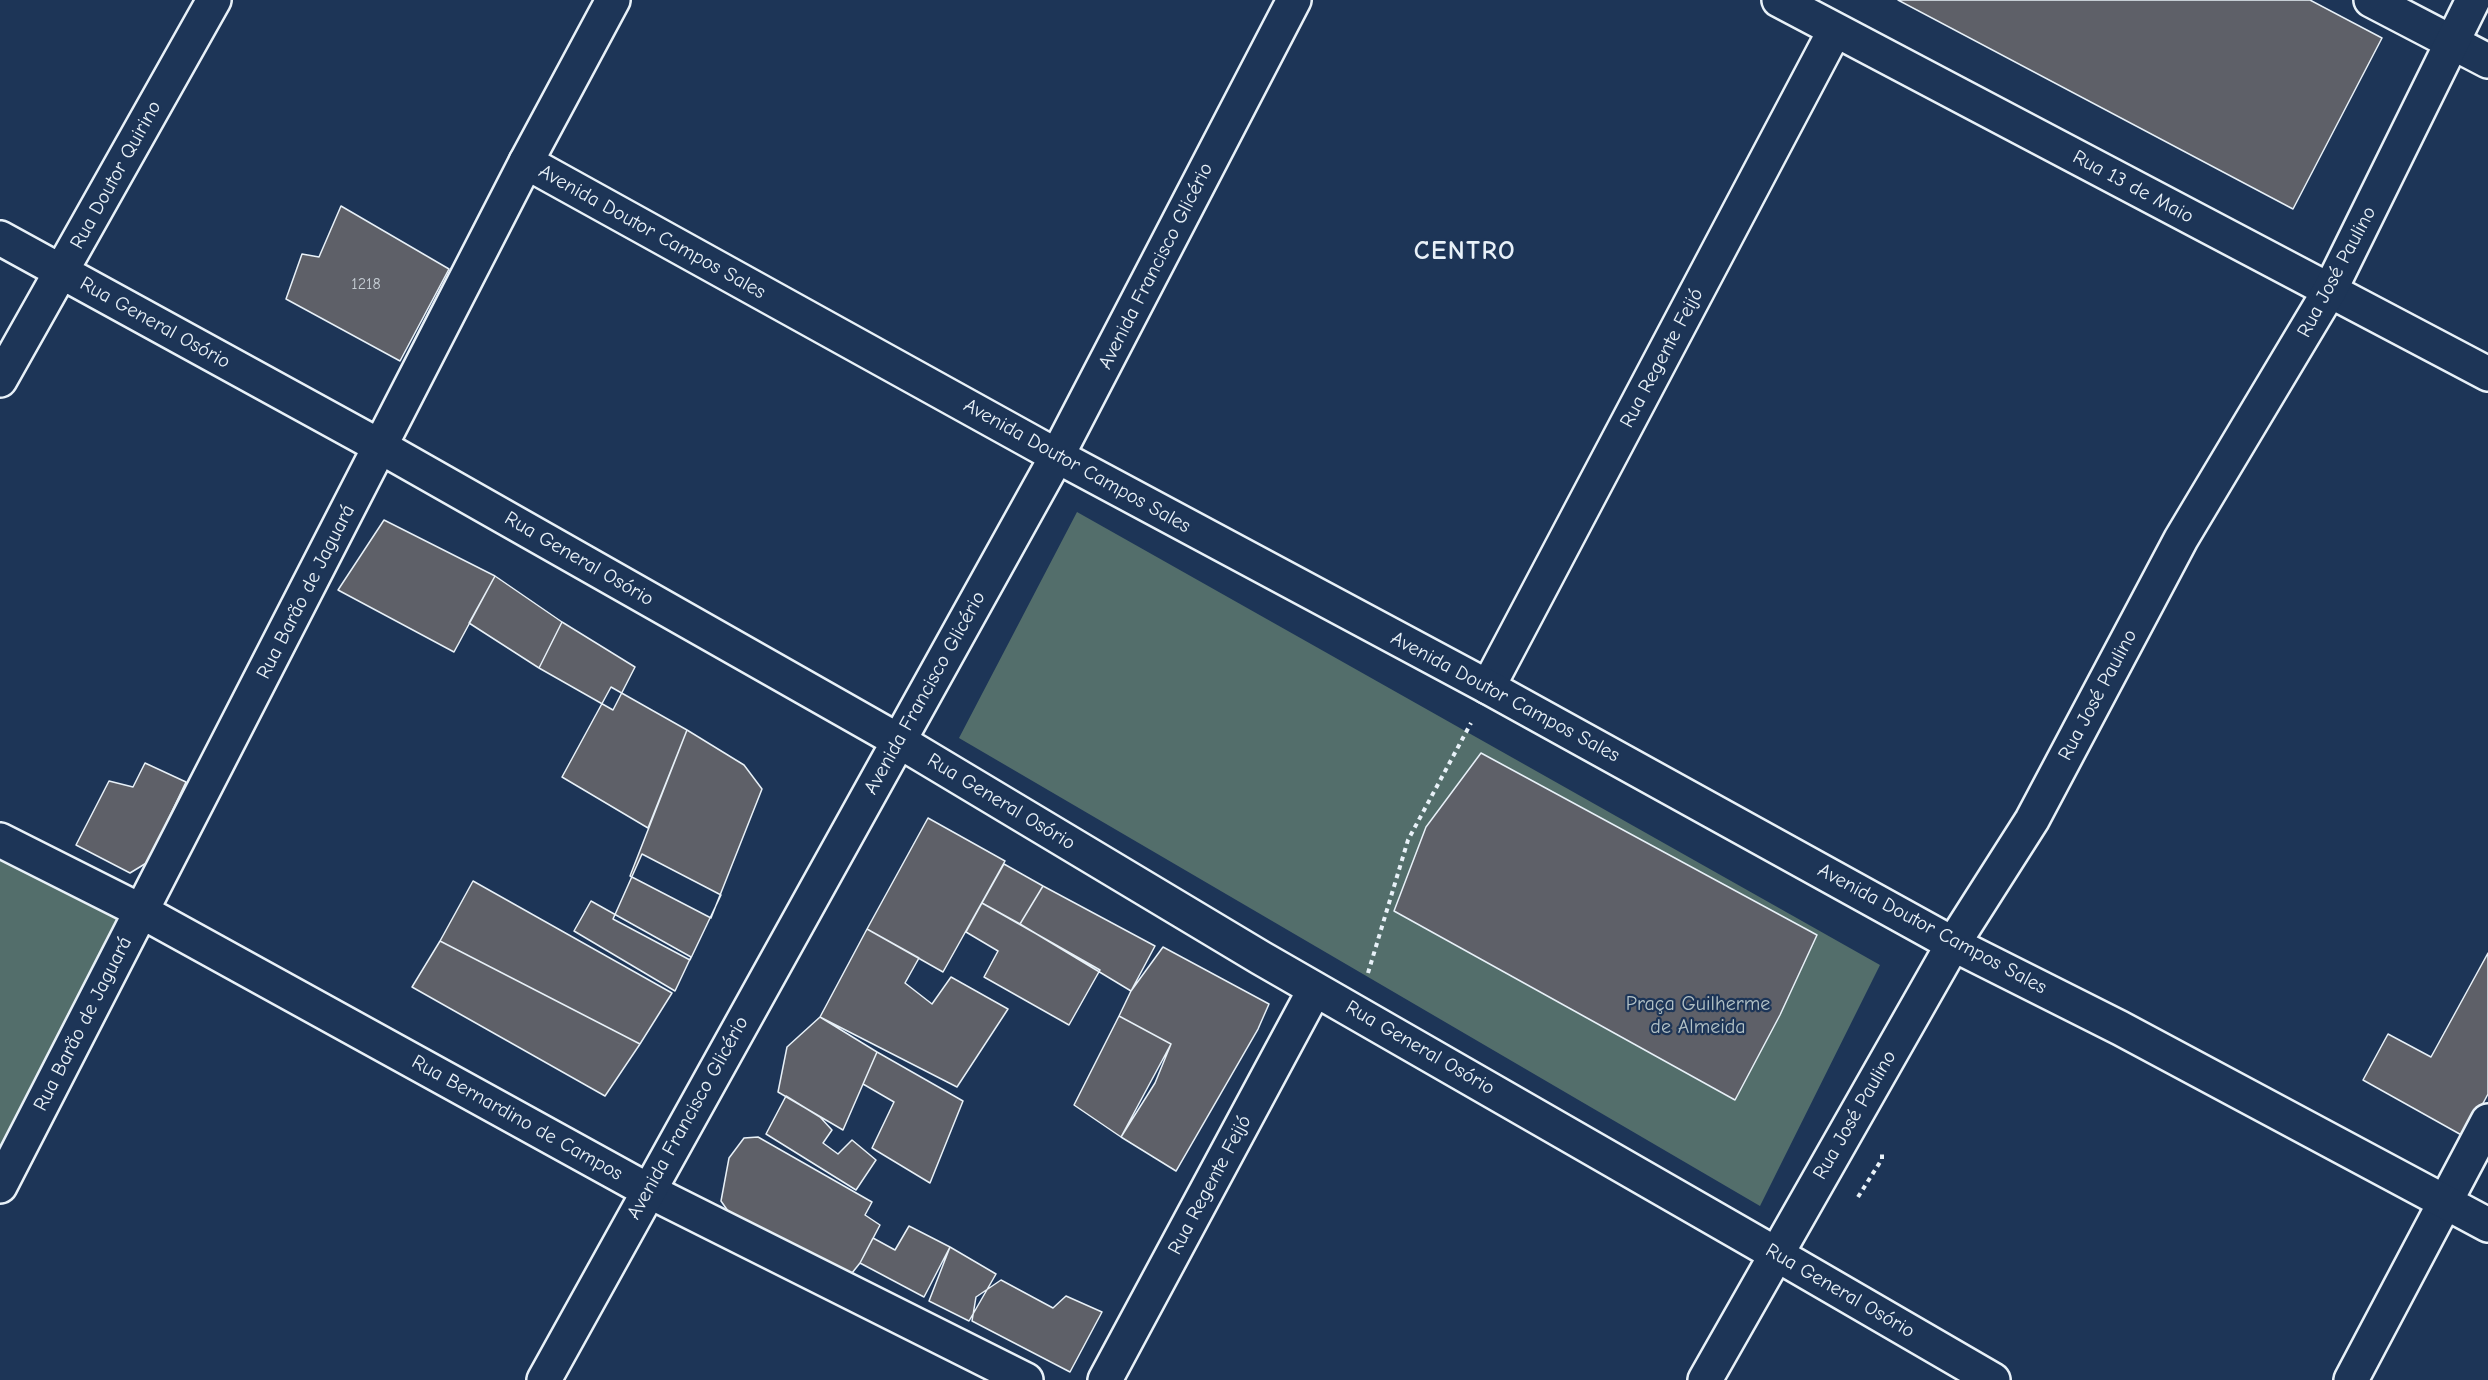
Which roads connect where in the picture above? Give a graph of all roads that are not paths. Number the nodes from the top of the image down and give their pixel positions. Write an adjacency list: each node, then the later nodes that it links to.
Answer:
1 (214, 0): 12 (main road, Rua Doutor Quirino)
2 (613, 0): 10 (main road, Rua Barão de Jaguará)
3 (1294, 0): 17 (main road, Avenida Francisco Glicério)
4 (1779, 0): 7 (main road, Rua 13 de Maio)
5 (2371, 0): 8 (main road)
6 (2473, 0): 8 (main road, Rua José Paulino)
7 (1835, 30): 13 (main road, Rua 13 de Maio); 18 (main road, Rua Regente Feijó)
8 (2452, 42): 9 (main road); 13 (main road, Rua José Paulino)
9 (2488, 61)
10 (526, 162): 16 (main road, Rua Barão de Jaguará); 17 (main road, Avenida Doutor Campos Sales)
11 (0, 238): 12 (main road, Rua General Osório)
12 (61, 273): 15 (main road, Rua Doutor Quirino); 16 (main road, Rua General Osório)
13 (2330, 290): 14 (main road, Rua 13 de Maio); 22 (main road, Rua José Paulino)
14 (2488, 374)
15 (0, 380)
16 (381, 447): 19 (main road, Rua General Osório); 21 (main road, Rua Barão de Jaguará)
17 (1057, 456): 18 (main road, Avenida Doutor Campos Sales); 19 (main road, Avenida Francisco Glicério)
18 (1488, 687): 22 (main road, Avenida Doutor Campos Sales)
19 (899, 741): 23 (main road, Rua General Osório); 26 (main road, Avenida Francisco Glicério)
20 (0, 840): 21 (main road, Rua Bernardino de Campos)
21 (141, 911): 25 (main road, Rua Barão de Jaguará); 26 (main road, Rua Bernardino de Campos)
22 (1953, 944): 27 (main road, Avenida Doutor Campos Sales); 29 (main road, Rua José Paulino)
23 (1316, 989): 29 (main road, Rua General Osório); 32 (main road, Rua Regente Feijó)
24 (2488, 1121): 27 (main road)
25 (0, 1186)
26 (647, 1190): 30 (main road, Avenida Francisco Glicério); 31 (main road, Rua Bernardino de Campos)
27 (2445, 1202): 28 (main road, Avenida Doutor Campos Sales); 35 (main road)
28 (2488, 1226)
29 (1776, 1254): 33 (main road, Rua José Paulino); 34 (main road, Rua General Osório)
30 (543, 1380)
31 (1026, 1380)
32 (1105, 1380)
33 (1705, 1380)
34 (1993, 1380)
35 (2351, 1380)

